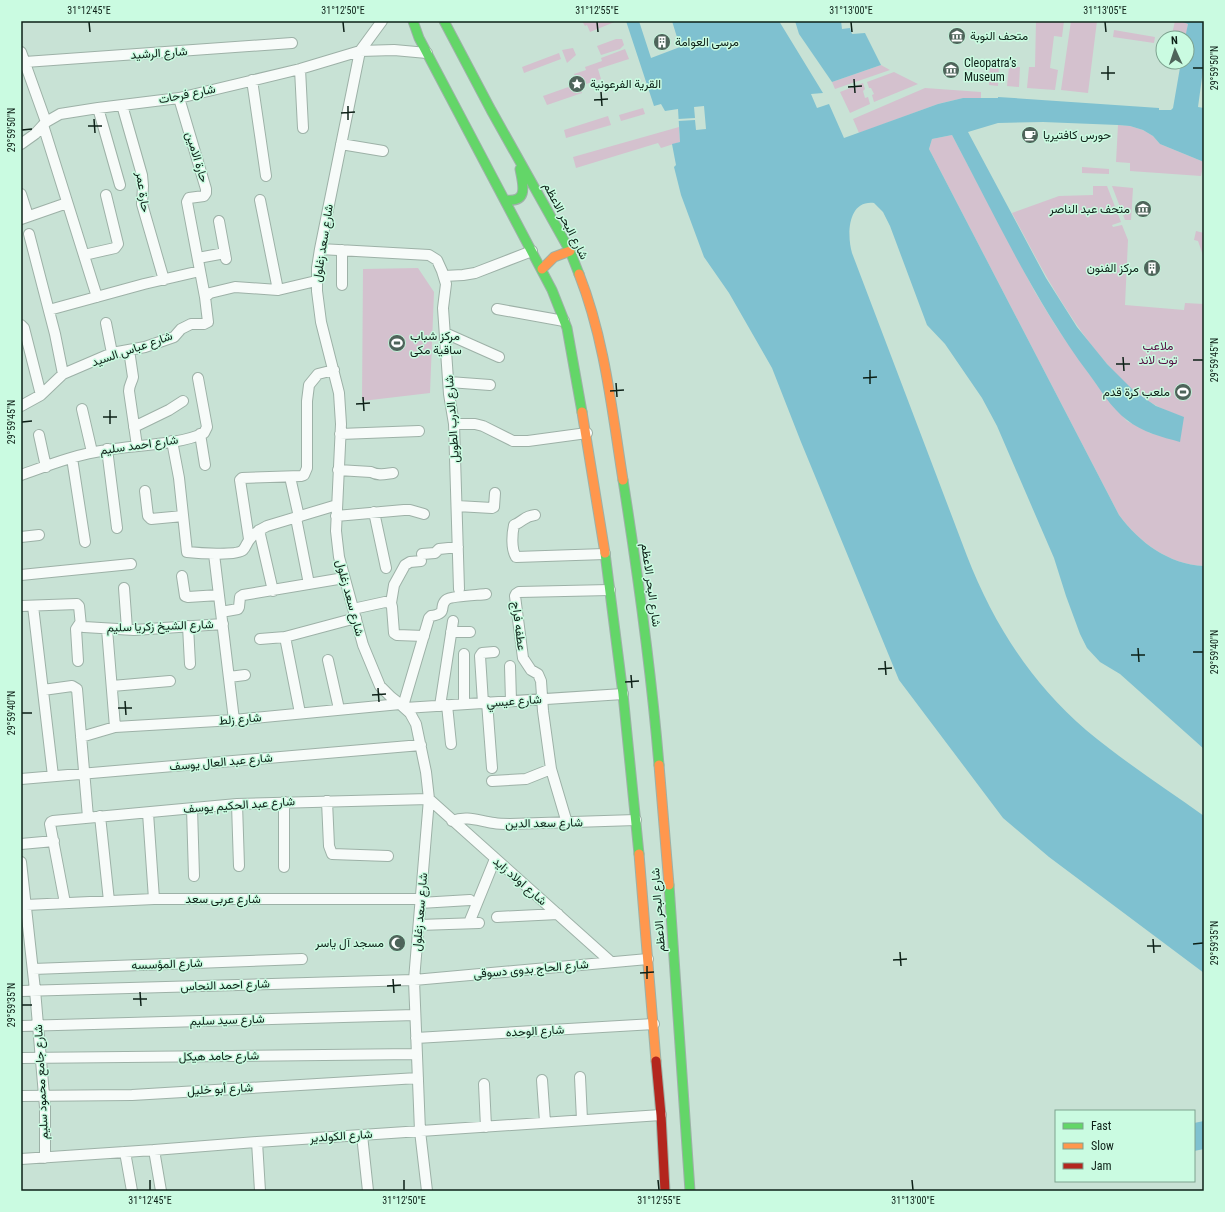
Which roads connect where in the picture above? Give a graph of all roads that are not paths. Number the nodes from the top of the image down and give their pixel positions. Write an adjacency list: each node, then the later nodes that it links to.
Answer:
1 (382, 21): 5 (street)
2 (413, 21): 7 (main road, شارع البحر الاعظم)
3 (444, 21): 19 (main road, شارع البحر الاعظم)
4 (292, 43): 8 (street, شارع الرشيد)
5 (360, 51): 7 (street, شارع فرحات); 9 (street, شارع فرحات); 17 (street, شارع سعد زغلول)
6 (21, 52): 8 (street)
7 (427, 52): 25 (main road, شارع البحر الاعظم)
8 (25, 62): 14 (street)
9 (300, 69): 10 (street, شارع فرحات); 15 (street)
10 (252, 80): 11 (street, شارع فرحات); 20 (street)
11 (179, 98): 12 (street, شارع فرحات); 35 (street, حارة الامين)
12 (122, 105): 13 (street, شارع فرحات); 39 (street, حارة عمر)
13 (98, 108): 14 (street, شارع فرحات); 21 (street)
14 (45, 124): 16 (street, شارع فرحات); 26 (street)
15 (303, 128)
16 (21, 144)
17 (342, 144): 18 (street); 30 (street, شارع سعد زغلول)
18 (383, 151)
19 (518, 156): 25 (main road); 33 (main road, شارع البحر الاعظم)
20 (266, 176)
21 (120, 186)
22 (21, 194): 27 (street)
23 (106, 195): 34 (street)
24 (260, 200): 42 (street)
25 (505, 200): 32 (main road, شارع البحر الاعظم)
26 (68, 203): 27 (street); 34 (street)
27 (25, 217)
28 (219, 221): 35 (street)
29 (29, 234): 46 (street)
30 (320, 249): 31 (street); 40 (street, شارع سعد زغلول)
31 (342, 250): 38 (street, شارع الدرب الطويل); 41 (street)
32 (532, 251): 36 (main road, شارع البحر الاعظم); 38 (street)
33 (570, 251): 36 (main road); 225 (main road, شارع البحر الاعظم)
34 (84, 255): 43 (street)
35 (198, 258): 37 (street, حارة الامين)
36 (542, 269): 47 (main road, شارع البحر الاعظم)
37 (200, 271): 39 (street); 44 (street, حارة الامين)
38 (444, 276): 50 (street, شارع الدرب الطويل)
39 (164, 280): 43 (street)
40 (316, 281): 42 (street); 54 (street, شارع سعد زغلول)
41 (342, 285)
42 (278, 290): 44 (street)
43 (97, 297): 46 (street)
44 (205, 297): 51 (street, شارع عباس السيد)
45 (497, 309): 47 (street)
46 (49, 310): 55 (street)
47 (564, 321): 66 (main road, شارع البحر الاعظم)
48 (106, 323): 52 (street)
49 (21, 326): 59 (street)
50 (445, 333): 53 (street); 57 (street, شارع الدرب الطويل)
51 (129, 350): 52 (street, شارع عباس السيد); 64 (street)
52 (112, 353): 55 (street, شارع عباس السيد)
53 (499, 357)
54 (334, 370): 68 (street, شارع سعد زغلول); 80 (street)
55 (63, 374): 59 (street, شارع عباس السيد)
56 (198, 378): 67 (street)
57 (449, 382): 58 (street); 63 (street, شارع الدرب الطويل)
58 (490, 385)
59 (41, 395): 61 (street, شارع عباس السيد)
60 (183, 401): 64 (street)
61 (21, 406)
62 (82, 409): 73 (street)
63 (454, 424): 66 (street); 84 (street, شارع الدرب الطويل)
64 (134, 427): 71 (street)
65 (419, 431): 68 (street)
66 (587, 433): 99 (main road, شارع البحر الاعظم)
67 (200, 434): 70 (street, شارع احمد سليم); 75 (street)
68 (340, 434): 77 (street, شارع سعد زغلول)
69 (39, 435): 76 (street)
70 (172, 441): 71 (street, شارع احمد سليم); 88 (street)
71 (138, 446): 72 (street, شارع احمد سليم)
72 (107, 449): 73 (street, شارع احمد سليم); 91 (street)
73 (92, 452): 74 (street, شارع احمد سليم)
74 (72, 458): 76 (street, شارع احمد سليم); 96 (street)
75 (205, 465)
76 (46, 467): 79 (street, شارع احمد سليم)
77 (338, 470): 78 (street); 83 (street, شارع سعد زغلول)
78 (394, 473)
79 (21, 475)
80 (290, 477): 90 (street); 95 (street)
81 (145, 491): 88 (street)
82 (495, 493): 84 (street)
83 (337, 505): 89 (street, شارع سعد زغلول); 90 (street)
84 (457, 506): 97 (street, شارع الدرب الطويل)
85 (374, 512): 86 (street); 89 (street); 101 (street)
86 (424, 514)
87 (535, 515): 99 (street)
88 (183, 516): 98 (street)
89 (336, 516): 104 (street, شارع سعد زغلول)
90 (297, 518): 92 (street); 105 (street)
91 (117, 528)
92 (259, 530): 95 (street); 108 (street)
93 (39, 535): 94 (street)
94 (21, 537)
95 (249, 539): 98 (street)
96 (85, 542)
97 (458, 547): 107 (street, شارع الدرب الطويل); 112 (street)
98 (214, 554): 111 (street)
99 (606, 554): 109 (main road, شارع البحر الاعظم)
100 (131, 564): 102 (street)
101 (386, 568)
102 (21, 575)
103 (182, 576): 111 (street)
104 (344, 578): 105 (street); 116 (street, شارع سعد زغلول)
105 (309, 584): 108 (street)
106 (124, 588): 122 (street)
107 (459, 589)
108 (273, 590): 115 (street)
109 (610, 590): 139 (main road, شارع البحر الاعظم); 140 (street, عطفه فراج)
110 (486, 594): 125 (street)
111 (219, 595): 115 (street)
112 (391, 603): 116 (street); 125 (street)
113 (21, 606): 114 (street)
114 (33, 606): 118 (street); 138 (street)
115 (221, 612): 119 (street)
116 (354, 613): 126 (street); 144 (street, شارع سعد زغلول)
117 (453, 621): 123 (street)
118 (80, 623): 121 (street, شارع الشيخ زكريا سليم); 131 (street)
119 (222, 624): 120 (street, شارع الشيخ زكريا سليم); 135 (street)
120 (188, 626): 122 (street, شارع الشيخ زكريا سليم); 132 (street)
121 (107, 629): 122 (street, شارع الشيخ زكريا سليم); 137 (street)
122 (127, 630)
123 (451, 632): 124 (street); 145 (street)
124 (470, 632)
125 (424, 636): 144 (street)
126 (285, 637): 127 (street); 147 (street)
127 (260, 639)
128 (494, 652): 142 (street)
129 (464, 654): 143 (street)
130 (328, 660): 146 (street)
131 (78, 661)
132 (190, 664)
133 (510, 666): 141 (street)
134 (245, 675): 135 (street)
135 (229, 677): 148 (street)
136 (170, 681): 137 (street)
137 (112, 686): 149 (street)
138 (42, 690): 150 (street); 156 (street)
139 (623, 694): 140 (street, شارع عيسي); 167 (main road, شارع البحر الاعظم)
140 (543, 699): 141 (street, شارع عيسي); 154 (street)
141 (511, 701): 142 (street, شارع عيسي)
142 (485, 703): 143 (street, شارع عيسي); 153 (street)
143 (464, 704): 145 (street, شارع عيسي)
144 (403, 706): 145 (street, شارع عيسي); 146 (street, شارع زلط); 152 (street, شارع سعد زغلول)
145 (444, 706): 151 (street)
146 (339, 709): 147 (street, شارع زلط)
147 (300, 713): 148 (street, شارع زلط)
148 (234, 720): 149 (street, شارع زلط)
149 (115, 726): 150 (street, شارع زلط)
150 (81, 737): 155 (street)
151 (451, 744)
152 (421, 745): 155 (street, شارع عبد العال يوسف); 159 (street, شارع سعد زغلول)
153 (492, 768)
154 (551, 769): 158 (street); 169 (street)
155 (84, 774): 156 (street, شارع عبد العال يوسف); 166 (street)
156 (53, 776): 157 (street, شارع عبد العال يوسف)
157 (21, 779)
158 (492, 781)
159 (429, 799): 160 (street, شارع عبد الحكيم يوسف); 168 (street, شارع اولاد زايد); 181 (street, شارع سعد زغلول)
160 (327, 801): 161 (street, شارع عبد الحكيم يوسف); 172 (street)
161 (284, 802): 162 (street, شارع عبد الحكيم يوسف); 176 (street)
162 (237, 804): 163 (street, شارع عبد الحكيم يوسف); 175 (street)
163 (192, 808): 164 (street, شارع عبد الحكيم يوسف); 177 (street)
164 (148, 813): 165 (street, شارع عبد الحكيم يوسف); 178 (street)
165 (100, 816): 166 (street, شارع عبد الحكيم يوسف); 180 (street)
166 (88, 817): 170 (street, شارع عبد الحكيم يوسف)
167 (636, 820): 169 (street, شارع سعد الدين); 188 (main road, شارع البحر الاعظم)
168 (452, 821): 169 (street, شارع سعد الدين); 173 (street, شارع اولاد زايد)
169 (567, 823)
170 (54, 841): 171 (street); 183 (street)
171 (21, 844)
172 (388, 856)
173 (494, 859): 184 (street, شارع اولاد زايد); 186 (street)
174 (21, 862): 182 (street, شارع جامع محمود سليم)
175 (239, 866)
176 (284, 868)
177 (194, 876)
178 (154, 899): 180 (street, شارع عربى سعد); 181 (street, شارع عربى سعد)
179 (470, 900): 181 (street, شارع عربى سعد)
180 (109, 901): 183 (street, شارع عربى سعد)
181 (421, 901): 186 (street, شارع سعد زغلول)
182 (24, 902): 183 (street, شارع عربى سعد); 190 (street, شارع جامع محمود سليم)
183 (65, 903)
184 (558, 914): 185 (street); 189 (street, شارع اولاد زايد)
185 (497, 917)
186 (419, 925): 191 (street, شارع سعد زغلول)
187 (302, 959): 190 (street, شارع المؤسسه)
188 (648, 959): 189 (street, شارع الحاج بدوى دسوقى); 195 (main road, شارع البحر الاعظم)
189 (612, 962): 191 (street, شارع الحاج بدوى دسوقى)
190 (33, 969): 192 (street, شارع جامع محمود سليم)
191 (414, 980): 192 (street, شارع احمد النحاس); 194 (street, شارع سعد زغلول)
192 (35, 990): 193 (street, شارع احمد النحاس); 197 (street, شارع جامع محمود سليم)
193 (21, 991)
194 (415, 1015): 197 (street, شارع سيد سليم); 198 (street, شارع سعد زغلول)
195 (654, 1024): 198 (street, شارع الوحده); 208 (main road, شارع البحر الاعظم)
196 (21, 1026): 197 (street, شارع سيد سليم)
197 (38, 1026): 201 (street, شارع جامع محمود سليم)
198 (416, 1038): 199 (street, شارع سعد زغلول)
199 (417, 1054): 201 (street, شارع حامد هيكل); 203 (street, شارع سعد زغلول)
200 (21, 1058): 201 (street, شارع حامد هيكل)
201 (40, 1058): 207 (street, شارع جامع محمود سليم)
202 (580, 1077): 209 (street)
203 (418, 1078): 207 (street, شارع أبو خليل); 212 (street, شارع سعد زغلول)
204 (542, 1080): 210 (street)
205 (484, 1084): 211 (street)
206 (21, 1096): 207 (street, شارع أبو خليل)
207 (44, 1096): 217 (street, شارع جامع محمود سليم)
208 (661, 1115): 209 (street, شارع الكولدير); 224 (main road, شارع البحر الاعظم)
209 (582, 1120): 210 (street, شارع الكولدير)
210 (544, 1122): 211 (street, شارع الكولدير)
211 (486, 1127): 212 (street, شارع الكولدير)
212 (420, 1130): 213 (street, شارع الكولدير); 223 (street, شارع سعد زغلول)
213 (362, 1135): 214 (street, شارع الكولدير); 222 (street)
214 (257, 1142): 215 (street, شارع الكولدير); 221 (street)
215 (154, 1150): 216 (street, شارع الكولدير); 220 (street)
216 (125, 1152): 217 (street, شارع الكولدير); 219 (street)
217 (45, 1158): 218 (street, شارع الكولدير)
218 (21, 1159)
219 (132, 1191)
220 (161, 1191)
221 (260, 1191)
222 (368, 1191)
223 (426, 1191)
224 (665, 1191)
225 (690, 1191)

